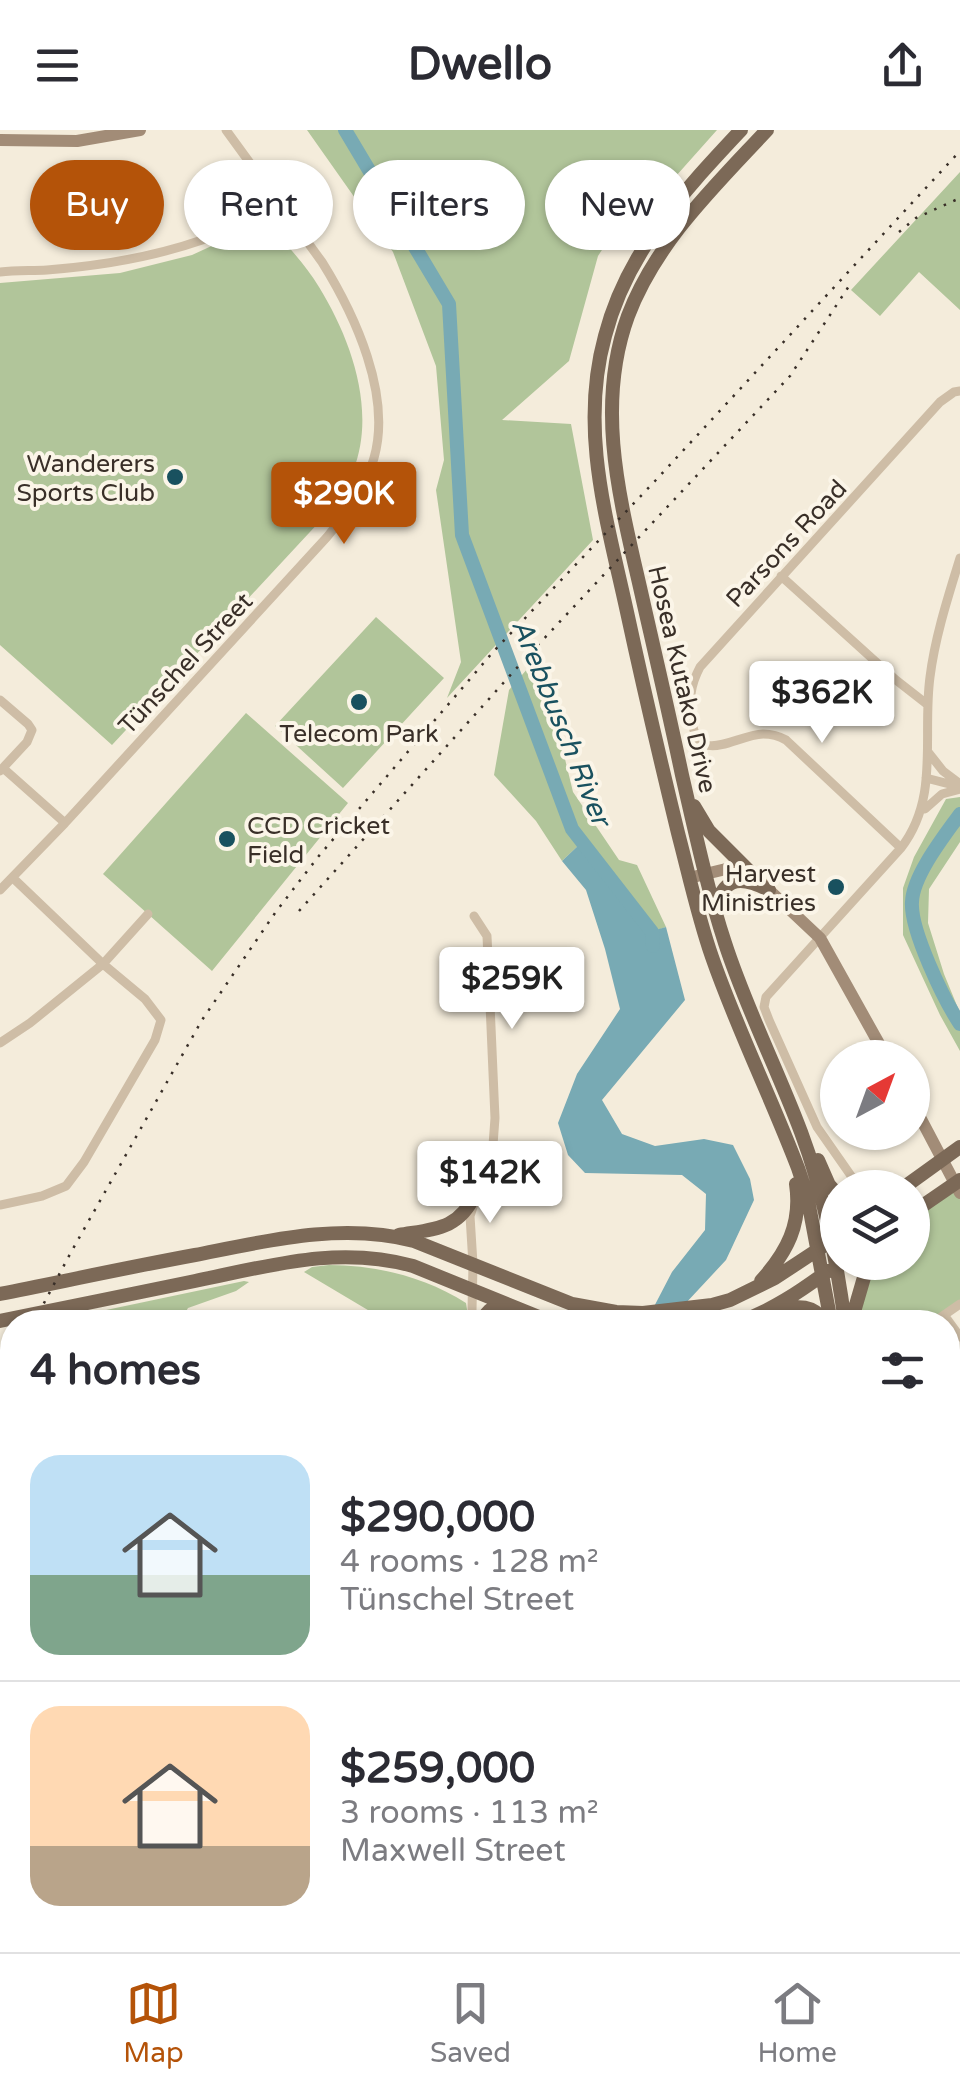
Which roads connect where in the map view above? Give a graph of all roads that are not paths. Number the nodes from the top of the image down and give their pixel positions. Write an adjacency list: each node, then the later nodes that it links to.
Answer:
1 (140, 130): 5 (street)
2 (226, 130): 6 (street, Tünschel Street)
3 (741, 130): 26 (main road, Hosea Kutako Drive)
4 (767, 130): 19 (main road, Hosea Kutako Drive)
5 (0, 140)
6 (249, 160)
7 (184, 246): 9 (street)
8 (314, 250): 21 (street, Tünschel Street)
9 (0, 272)
10 (960, 392): 12 (street, Parsons Road)
11 (960, 558): 14 (street)
12 (781, 576): 14 (street); 22 (street, Parsons Road)
13 (0, 700): 16 (street)
14 (928, 705): 15 (street)
15 (926, 750): 17 (street); 18 (street)
16 (2, 769): 21 (street)
17 (926, 778): 18 (street); 20 (street)
18 (960, 787): 20 (street)
19 (686, 792): 23 (main road); 24 (main road, Hosea Kutako Drive)
20 (922, 812): 22 (street)
21 (65, 823): 25 (street, Tünschel Street)
22 (901, 848): 32 (street)
23 (750, 873): 24 (street); 28 (street)
24 (706, 874): 26 (street); 29 (main road, Hosea Kutako Drive)
25 (13, 878): 27 (street, Tünschel Street); 33 (street)
26 (690, 878): 38 (main road, Hosea Kutako Drive)
27 (0, 890)
28 (769, 890): 29 (main road); 32 (street)
29 (715, 909): 36 (main road, Hosea Kutako Drive)
30 (148, 914): 33 (street)
31 (474, 916): 44 (street)
32 (820, 938): 34 (street); 41 (street)
33 (103, 964): 35 (street); 46 (street)
34 (877, 1040)
35 (0, 1043)
36 (778, 1074): 40 (main road); 43 (main road, Hosea Kutako Drive)
37 (930, 1134): 42 (street)
38 (787, 1139): 48 (main road, Hosea Kutako Drive); 56 (main road)
39 (960, 1147): 42 (main road)
40 (823, 1170)
41 (847, 1170)
42 (954, 1177): 45 (main road)
43 (820, 1190)
44 (476, 1194): 47 (main road); 50 (street)
45 (930, 1198)
46 (0, 1205)
47 (393, 1236): 50 (main road); 57 (main road)
48 (818, 1250): 49 (main road, Hosea Kutako Drive); 56 (main road)
49 (820, 1260)
50 (473, 1264): 55 (street); 63 (main road)
51 (820, 1277): 65 (main road)
52 (824, 1280): 67 (main road, Hosea Kutako Drive)
53 (841, 1280): 68 (main road, Hosea Kutako Drive)
54 (862, 1280): 69 (main road)
55 (472, 1288): 58 (main road); 59 (main road); 60 (street)
56 (752, 1290): 64 (main road)
57 (0, 1294)
58 (518, 1308): 61 (main road); 62 (main road)
59 (51, 1310)
60 (475, 1310)
61 (490, 1310)
62 (523, 1310)
63 (605, 1310)
64 (671, 1310)
65 (772, 1310): 66 (main road)
66 (813, 1310)
67 (827, 1310)
68 (846, 1310)
69 (852, 1310)

